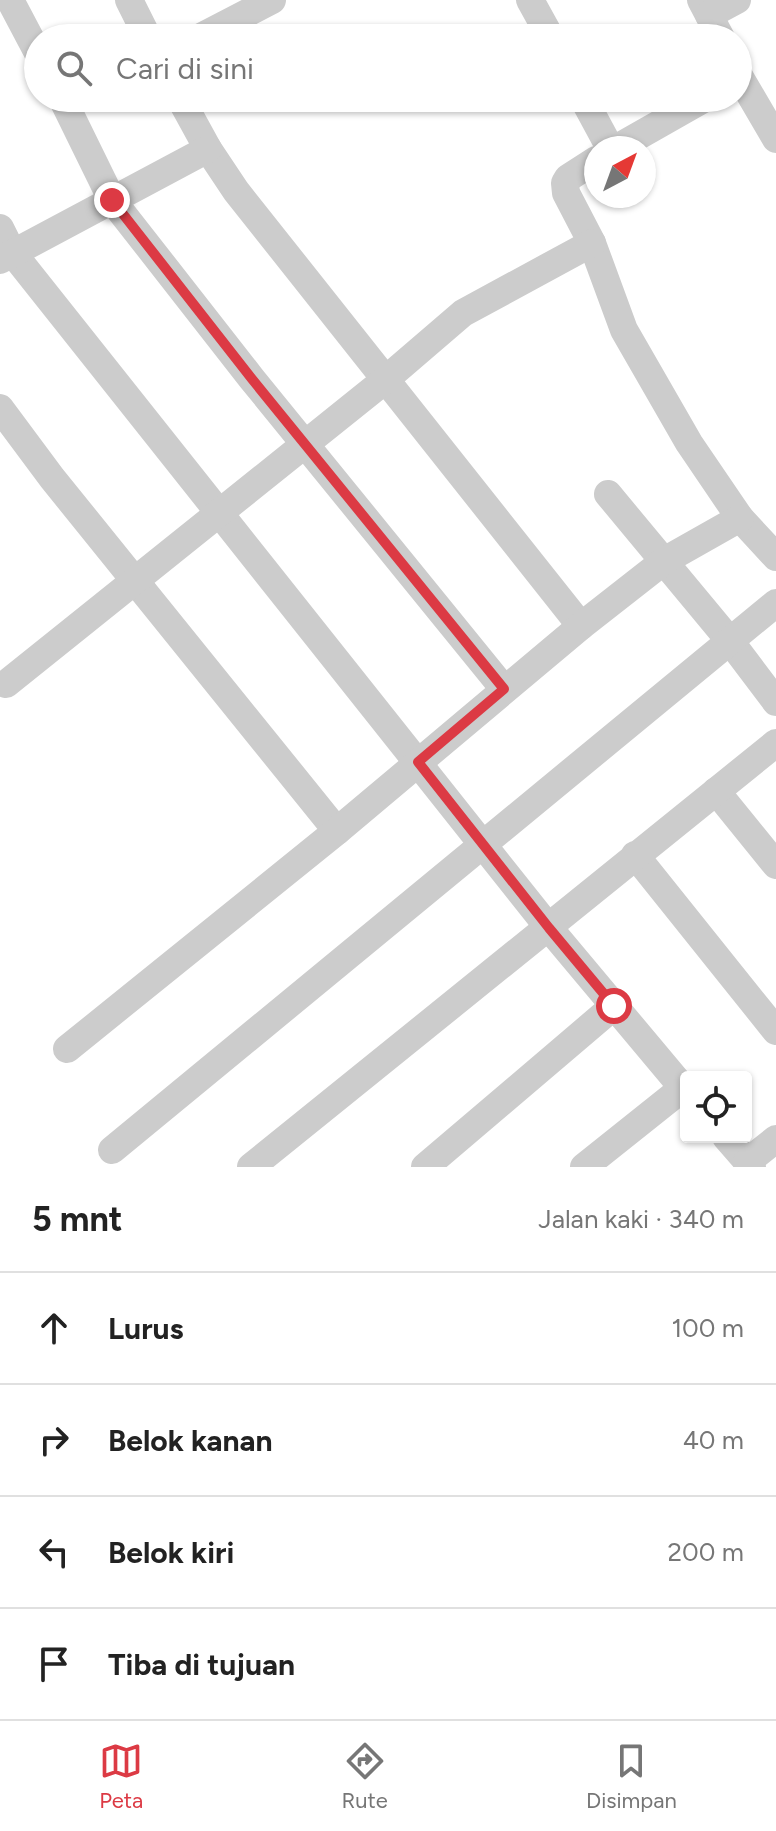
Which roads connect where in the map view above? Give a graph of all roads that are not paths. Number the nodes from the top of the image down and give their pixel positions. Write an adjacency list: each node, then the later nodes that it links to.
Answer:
1 (10, 0): 10 (street)
2 (129, 0): 7 (street)
3 (272, 0): 8 (street)
4 (530, 0): 9 (street)
5 (737, 0): 6 (street)
6 (710, 18)
7 (141, 24)
8 (226, 24)
9 (543, 24)
10 (24, 26)
11 (752, 99): 18 (street)
12 (69, 112): 21 (street)
13 (188, 112): 19 (street)
14 (591, 112): 16 (street)
15 (680, 112): 17 (street)
16 (604, 136)
17 (638, 136)
18 (776, 139)
19 (208, 149): 21 (street); 24 (street)
20 (584, 168): 22 (street)
21 (112, 200): 23 (street); 26 (street)
22 (592, 243): 24 (street); 29 (street)
23 (4, 246): 28 (street)
24 (385, 380): 26 (street); 34 (street)
25 (0, 408): 32 (street)
26 (306, 444): 28 (street); 37 (street)
27 (608, 494): 31 (street)
28 (220, 512): 32 (street); 40 (street)
29 (740, 518): 30 (street); 31 (street)
30 (776, 557)
31 (664, 561): 34 (street); 35 (street)
32 (135, 581): 36 (street); 42 (street)
33 (776, 603): 35 (street)
34 (581, 626): 37 (street)
35 (730, 641): 38 (street); 43 (street)
36 (6, 684)
37 (504, 689): 40 (street)
38 (776, 702)
39 (776, 743): 41 (street)
40 (418, 762): 42 (street); 43 (street)
41 (716, 791): 44 (street); 45 (street)
42 (337, 831): 49 (street)
43 (483, 843): 46 (street); 54 (street)
44 (635, 855): 46 (street); 48 (street)
45 (776, 865)
46 (549, 928): 47 (street); 56 (street)
47 (614, 1006): 50 (street); 57 (street)
48 (776, 1031)
49 (67, 1049)
50 (680, 1085)
51 (680, 1093): 58 (street)
52 (776, 1139): 55 (street)
53 (731, 1143): 55 (street)
54 (112, 1150)
55 (750, 1164)
56 (251, 1167)
57 (425, 1167)
58 (584, 1167)

